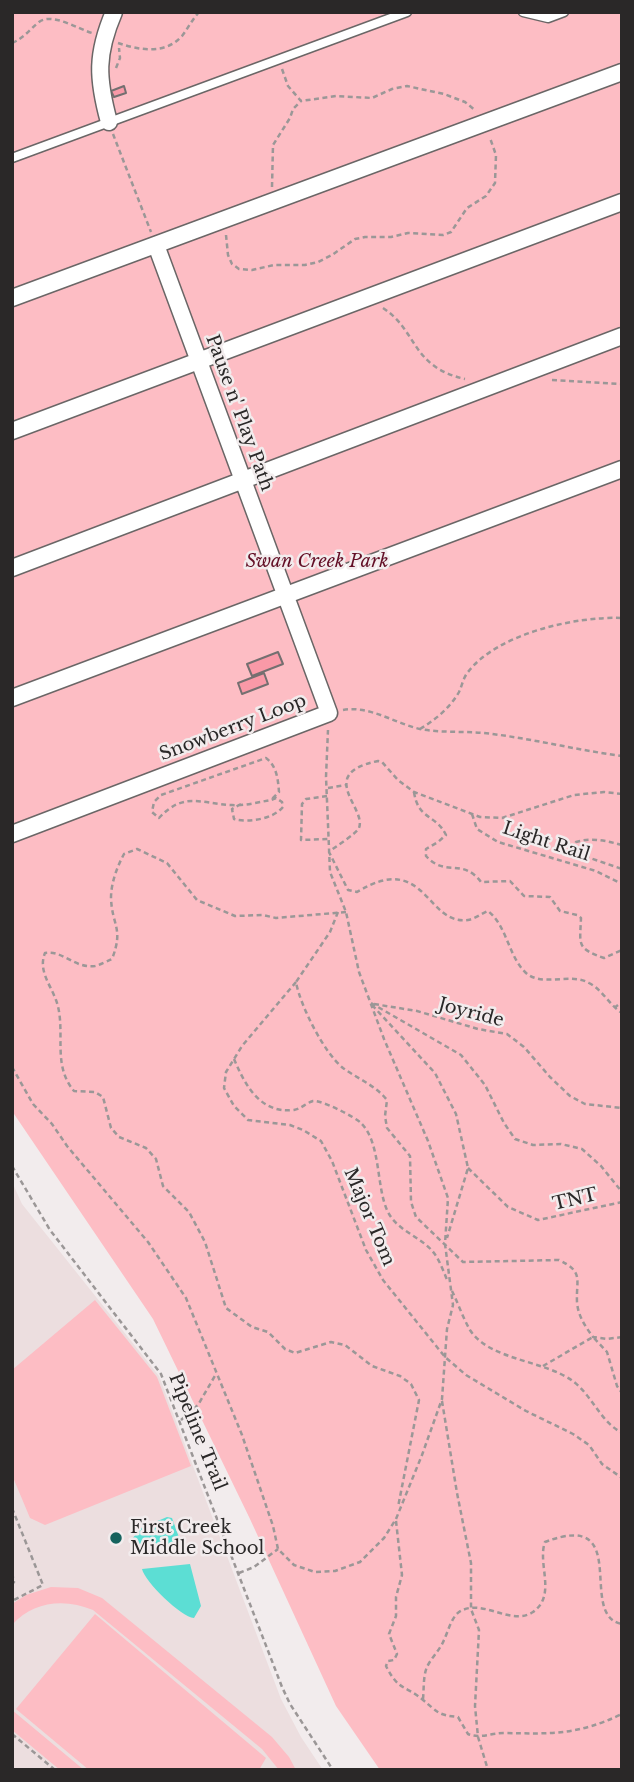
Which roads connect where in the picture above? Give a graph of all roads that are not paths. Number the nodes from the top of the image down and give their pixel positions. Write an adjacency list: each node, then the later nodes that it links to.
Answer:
1 (114, 12): 6 (street)
2 (407, 12): 6 (lane)
3 (523, 12): 4 (lane)
4 (565, 12)
5 (622, 72): 9 (street)
6 (109, 122): 7 (lane)
7 (12, 158)
8 (622, 202): 12 (street)
9 (156, 245): 10 (street); 12 (street, Pause n' Play Path)
10 (12, 298)
11 (622, 336): 15 (street)
12 (199, 360): 13 (street); 15 (street, Pause n' Play Path)
13 (12, 431)
14 (622, 469): 17 (street)
15 (243, 480): 16 (street); 17 (street, Pause n' Play Path)
16 (12, 568)
17 (286, 595): 18 (street); 19 (street, Snowberry Loop)
18 (12, 698)
19 (12, 834)

